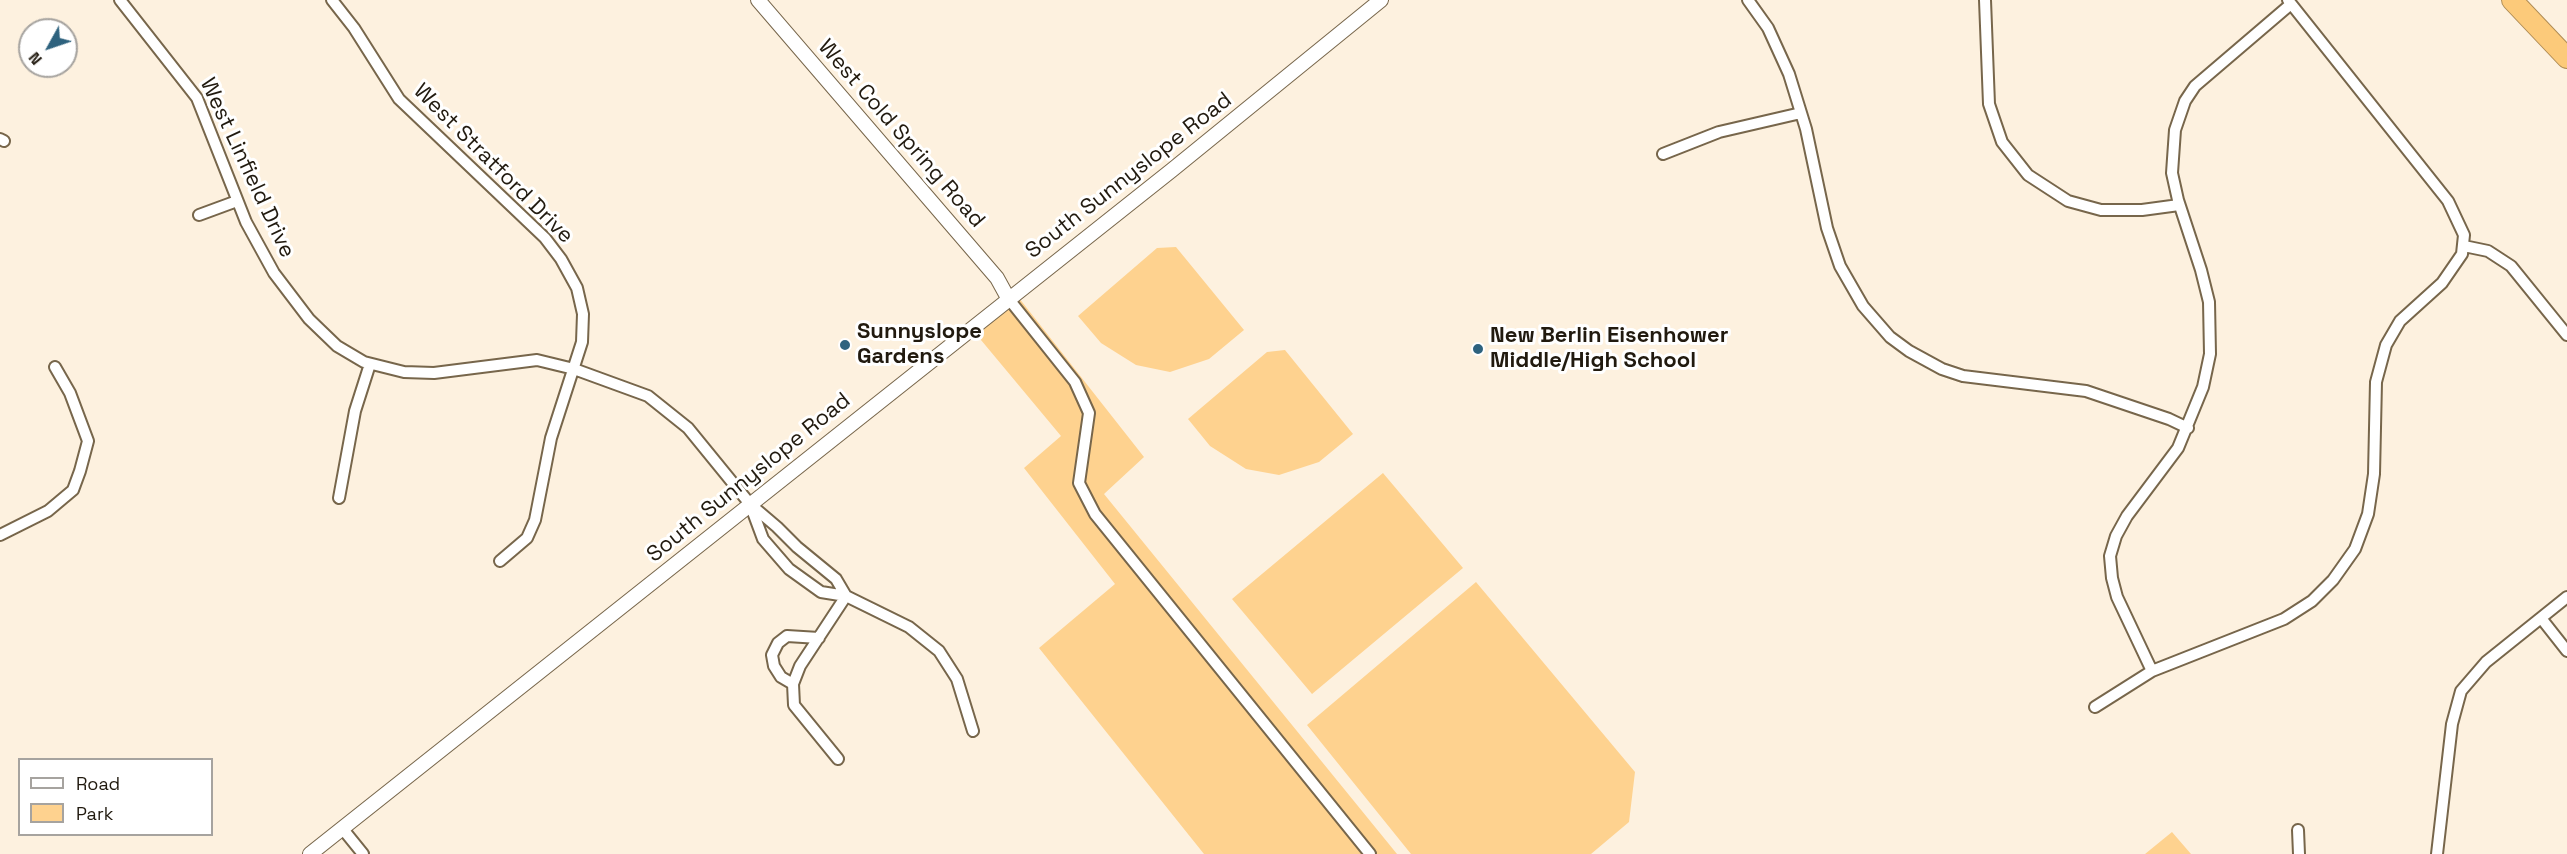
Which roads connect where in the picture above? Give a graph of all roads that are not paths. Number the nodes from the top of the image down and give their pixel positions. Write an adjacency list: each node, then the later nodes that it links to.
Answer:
1 (120, 0): 12 (street, West Linfield Drive)
2 (332, 0): 20 (street, West Stratford Drive)
3 (758, 0): 16 (street, West Cold Spring Road)
4 (1381, 0): 16 (street, South Sunnyslope Road)
5 (1748, 0): 10 (street)
6 (1985, 0): 13 (street)
7 (2512, 0): 9 (highway)
8 (2289, 2): 13 (street); 15 (street)
9 (2567, 58)
10 (1801, 113): 11 (street); 21 (street)
11 (1663, 154)
12 (237, 201): 14 (street); 18 (street, West Linfield Drive)
13 (2179, 205): 21 (street)
14 (199, 215)
15 (2464, 246): 17 (street); 31 (street)
16 (1008, 298): 23 (street, South Sunnyslope Road); 40 (street)
17 (2567, 335)
18 (370, 364): 20 (street, West Linfield Drive); 22 (street)
19 (55, 367): 24 (street)
20 (574, 369): 23 (street, West Linfield Drive); 25 (street, West Stratford Drive)
21 (2188, 428): 31 (street)
22 (339, 498)
23 (750, 504): 26 (street, West Linfield Drive); 26 (street, West Linfield Drive); 36 (street, South Sunnyslope Road)
24 (0, 535)
25 (500, 561)
26 (846, 596): 29 (street); 34 (street, West Linfield Drive)
27 (2567, 597): 28 (street)
28 (2541, 618): 30 (street); 42 (street)
29 (819, 638): 32 (street); 32 (street)
30 (2567, 651)
31 (2152, 671): 33 (street)
32 (793, 684): 35 (street)
33 (2096, 707)
34 (973, 731)
35 (838, 759)
36 (342, 828): 38 (street, South Sunnyslope Road); 39 (street)
37 (2298, 830): 41 (street)
38 (310, 854)
39 (363, 854)
40 (1370, 854)
41 (2299, 854)
42 (2437, 854)

